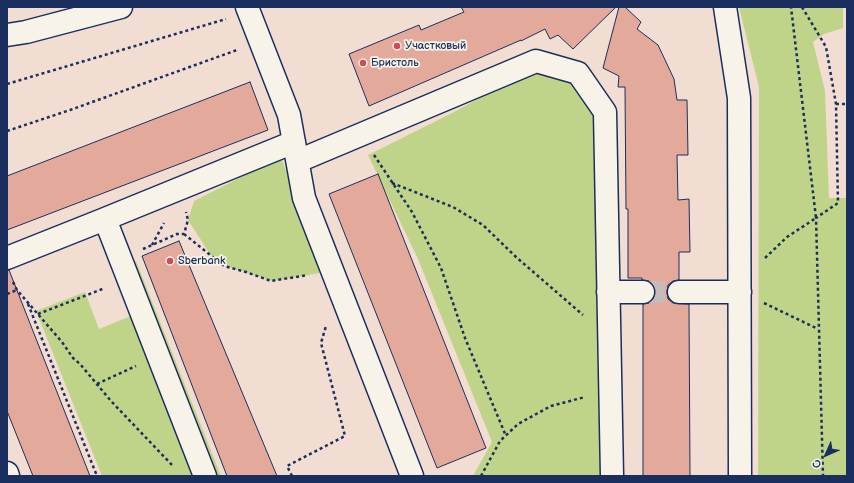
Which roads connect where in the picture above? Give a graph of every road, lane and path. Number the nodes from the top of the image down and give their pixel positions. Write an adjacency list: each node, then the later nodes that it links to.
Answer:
1 (121, 7): 6 (street)
2 (725, 7): 20 (street)
3 (791, 7): 15 (path)
4 (802, 7): 9 (path)
5 (248, 10): 7 (street); 8 (path)
6 (7, 35)
7 (260, 41): 11 (path); 13 (street)
8 (7, 84)
9 (836, 104): 10 (path); 15 (path)
10 (847, 104)
11 (7, 130)
12 (360, 135): 13 (street); 14 (path); 22 (street)
13 (296, 151): 16 (street); 38 (street)
14 (392, 183): 28 (path); 33 (path)
15 (816, 218): 20 (path); 29 (path)
16 (105, 219): 18 (street); 36 (street)
17 (184, 234): 19 (path)
18 (9, 267): 21 (path)
19 (312, 274)
20 (740, 287): 24 (street); 29 (path); 41 (street)
21 (17, 290): 25 (path); 26 (path)
22 (608, 292): 23 (street); 28 (street)
23 (642, 292)
24 (679, 292)
25 (7, 294)
26 (27, 301): 31 (path); 35 (path)
27 (327, 324): 37 (path)
28 (609, 328): 32 (street)
29 (818, 329): 42 (path)
30 (137, 366): 31 (path)
31 (97, 384): 34 (path)
32 (610, 390): 33 (path); 40 (street)
33 (506, 436): 39 (path)
34 (177, 470)
35 (96, 476)
36 (205, 476)
37 (292, 476)
38 (412, 476)
39 (481, 476)
40 (612, 476)
41 (740, 476)
42 (823, 476)

